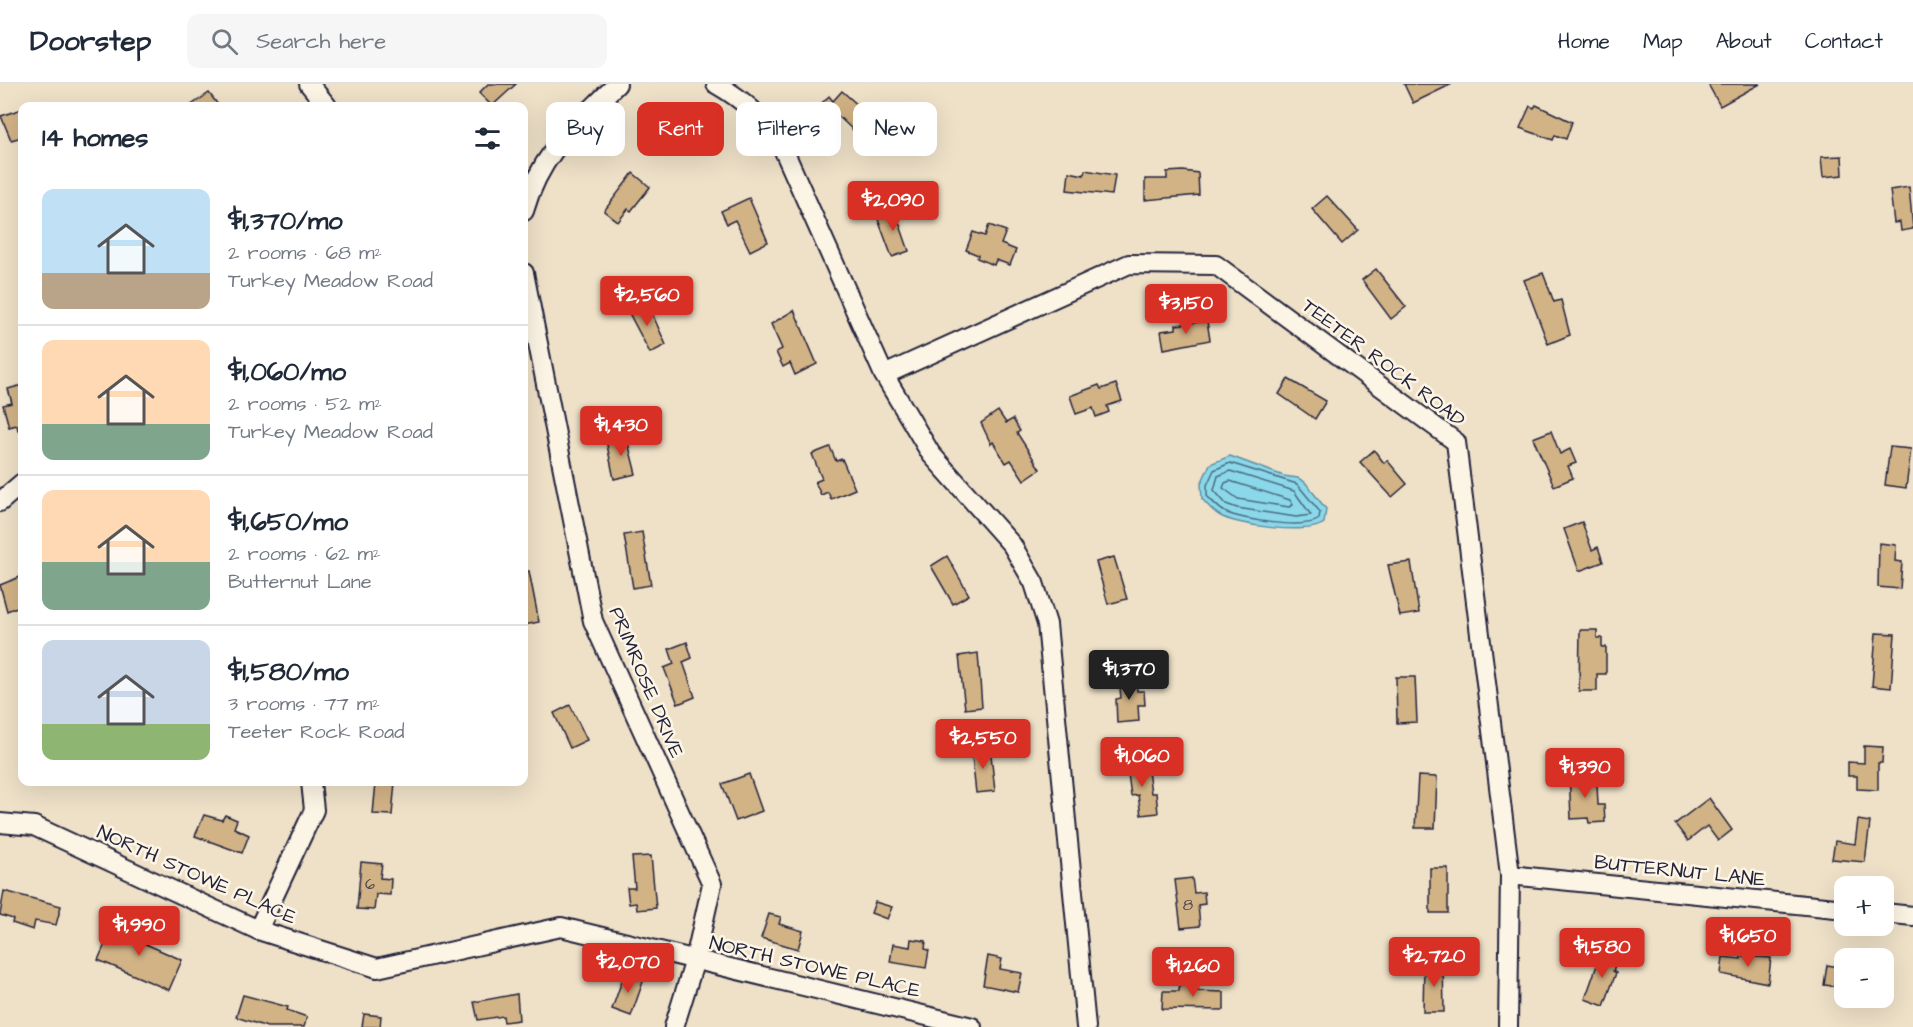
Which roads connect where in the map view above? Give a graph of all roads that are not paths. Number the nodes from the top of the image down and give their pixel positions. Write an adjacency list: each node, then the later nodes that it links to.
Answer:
1 (309, 84): 4 (street)
2 (617, 84): 5 (street)
3 (716, 84): 7 (street)
4 (324, 102)
5 (528, 200)
6 (528, 293): 17 (street, PRIMROSE DRIVE)
7 (884, 375): 12 (street, TEETER ROCK ROAD); 20 (street)
8 (18, 486): 9 (street)
9 (0, 502)
10 (311, 786): 16 (street)
11 (0, 823): 16 (street, NORTH STOWE PLACE)
12 (1510, 875): 13 (street, BUTTERNUT LANE); 21 (street, TEETER ROCK ROAD)
13 (1834, 908)
14 (1894, 914): 15 (street)
15 (1913, 916)
16 (258, 930): 17 (street, NORTH STOWE PLACE)
17 (695, 960): 18 (street, PRIMROSE DRIVE); 19 (street, NORTH STOWE PLACE)
18 (674, 1027)
19 (972, 1027)
20 (1086, 1027)
21 (1508, 1027)

